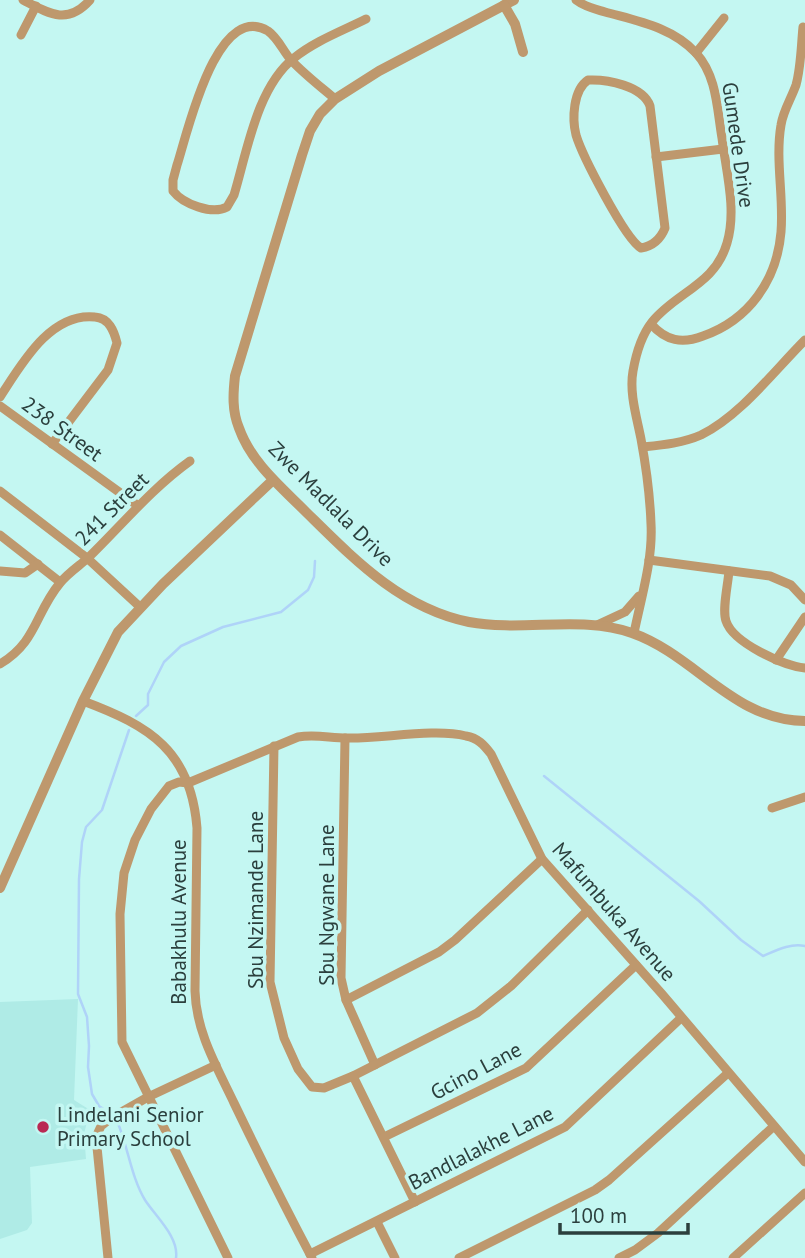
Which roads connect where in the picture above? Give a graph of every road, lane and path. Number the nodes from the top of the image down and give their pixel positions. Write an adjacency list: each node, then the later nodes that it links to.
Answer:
1 (23, 0): 5 (street)
2 (90, 0): 5 (street)
3 (576, 0): 11 (street, Gumede Drive)
4 (509, 3): 10 (street); 13 (street, Zwe Madlala Drive)
5 (36, 6): 9 (street)
6 (724, 18): 11 (street)
7 (366, 19): 12 (street)
8 (803, 27): 16 (street)
9 (21, 35)
10 (523, 52)
11 (696, 53): 14 (street, Gumede Drive)
12 (291, 60): 12 (street); 13 (street)
13 (335, 99): 23 (street, Zwe Madlala Drive)
14 (723, 149): 15 (street); 16 (street, Gumede Drive)
15 (656, 157): 15 (street)
16 (651, 324): 21 (street, Gumede Drive)
17 (805, 340): 21 (street)
18 (0, 397): 20 (street)
19 (0, 406): 20 (street, 238 Street)
20 (52, 444): 25 (street, 238 Street)
21 (643, 447): 28 (street, Gumede Drive)
22 (190, 461): 25 (street, 241 Street)
23 (273, 480): 35 (street); 37 (street, Zwe Madlala Drive)
24 (0, 491): 27 (street)
25 (138, 505): 27 (street, 241 Street)
26 (0, 535): 29 (street)
27 (87, 558): 32 (street, 241 Street); 35 (street)
28 (649, 560): 31 (street); 33 (street, Gumede Drive)
29 (38, 564): 30 (street); 32 (street)
30 (0, 571)
31 (729, 571): 34 (street); 39 (street)
32 (60, 583): 40 (street, 241 Street)
33 (642, 592): 37 (street); 38 (street, Gumede Drive)
34 (805, 600)
35 (140, 607): 42 (street)
36 (805, 617): 39 (street)
37 (597, 625): 38 (street, Zwe Madlala Drive)
38 (634, 633): 43 (street, Zwe Madlala Drive)
39 (776, 660): 41 (street)
40 (0, 664)
41 (805, 668)
42 (83, 701): 46 (street, Babakhulu Avenue); 50 (street)
43 (805, 720)
44 (345, 738): 45 (street, Mafumbuka Avenue); 49 (street, Mafumbuka Avenue); 53 (street, Sbu Ngwane Lane)
45 (274, 746): 46 (street, Mafumbuka Avenue); 58 (street, Sbu Nzimande Lane)
46 (188, 783): 55 (street, Babakhulu Avenue); 59 (street, Mafumbuka Avenue)
47 (805, 797): 48 (street)
48 (772, 808)
49 (542, 859): 51 (street, Mafumbuka Avenue); 53 (street)
50 (0, 887)
51 (588, 910): 52 (street, Mafumbuka Avenue); 56 (street)
52 (636, 965): 54 (street, Mafumbuka Avenue); 61 (street, Gcino Lane)
53 (346, 1000): 56 (street, Sbu Ngwane Lane)
54 (681, 1018): 57 (street, Mafumbuka Avenue); 64 (street, Bandlalakhe Lane)
55 (216, 1065): 59 (street); 66 (street, Babakhulu Avenue)
56 (375, 1065): 58 (street)
57 (728, 1073): 60 (street, Mafumbuka Avenue); 70 (street)
58 (353, 1076): 61 (street)
59 (148, 1097): 67 (street); 68 (street, Mafumbuka Avenue)
60 (774, 1126): 62 (street, Mafumbuka Avenue); 71 (street)
61 (384, 1137): 64 (street)
62 (805, 1162)
63 (805, 1193): 72 (street)
64 (415, 1202): 65 (street, Bandlalakhe Lane)
65 (377, 1222): 66 (street, Bandlalakhe Lane); 69 (street)
66 (311, 1256)
67 (108, 1258)
68 (228, 1258)
69 (395, 1258)
70 (459, 1258)
71 (619, 1258)
72 (733, 1258)

